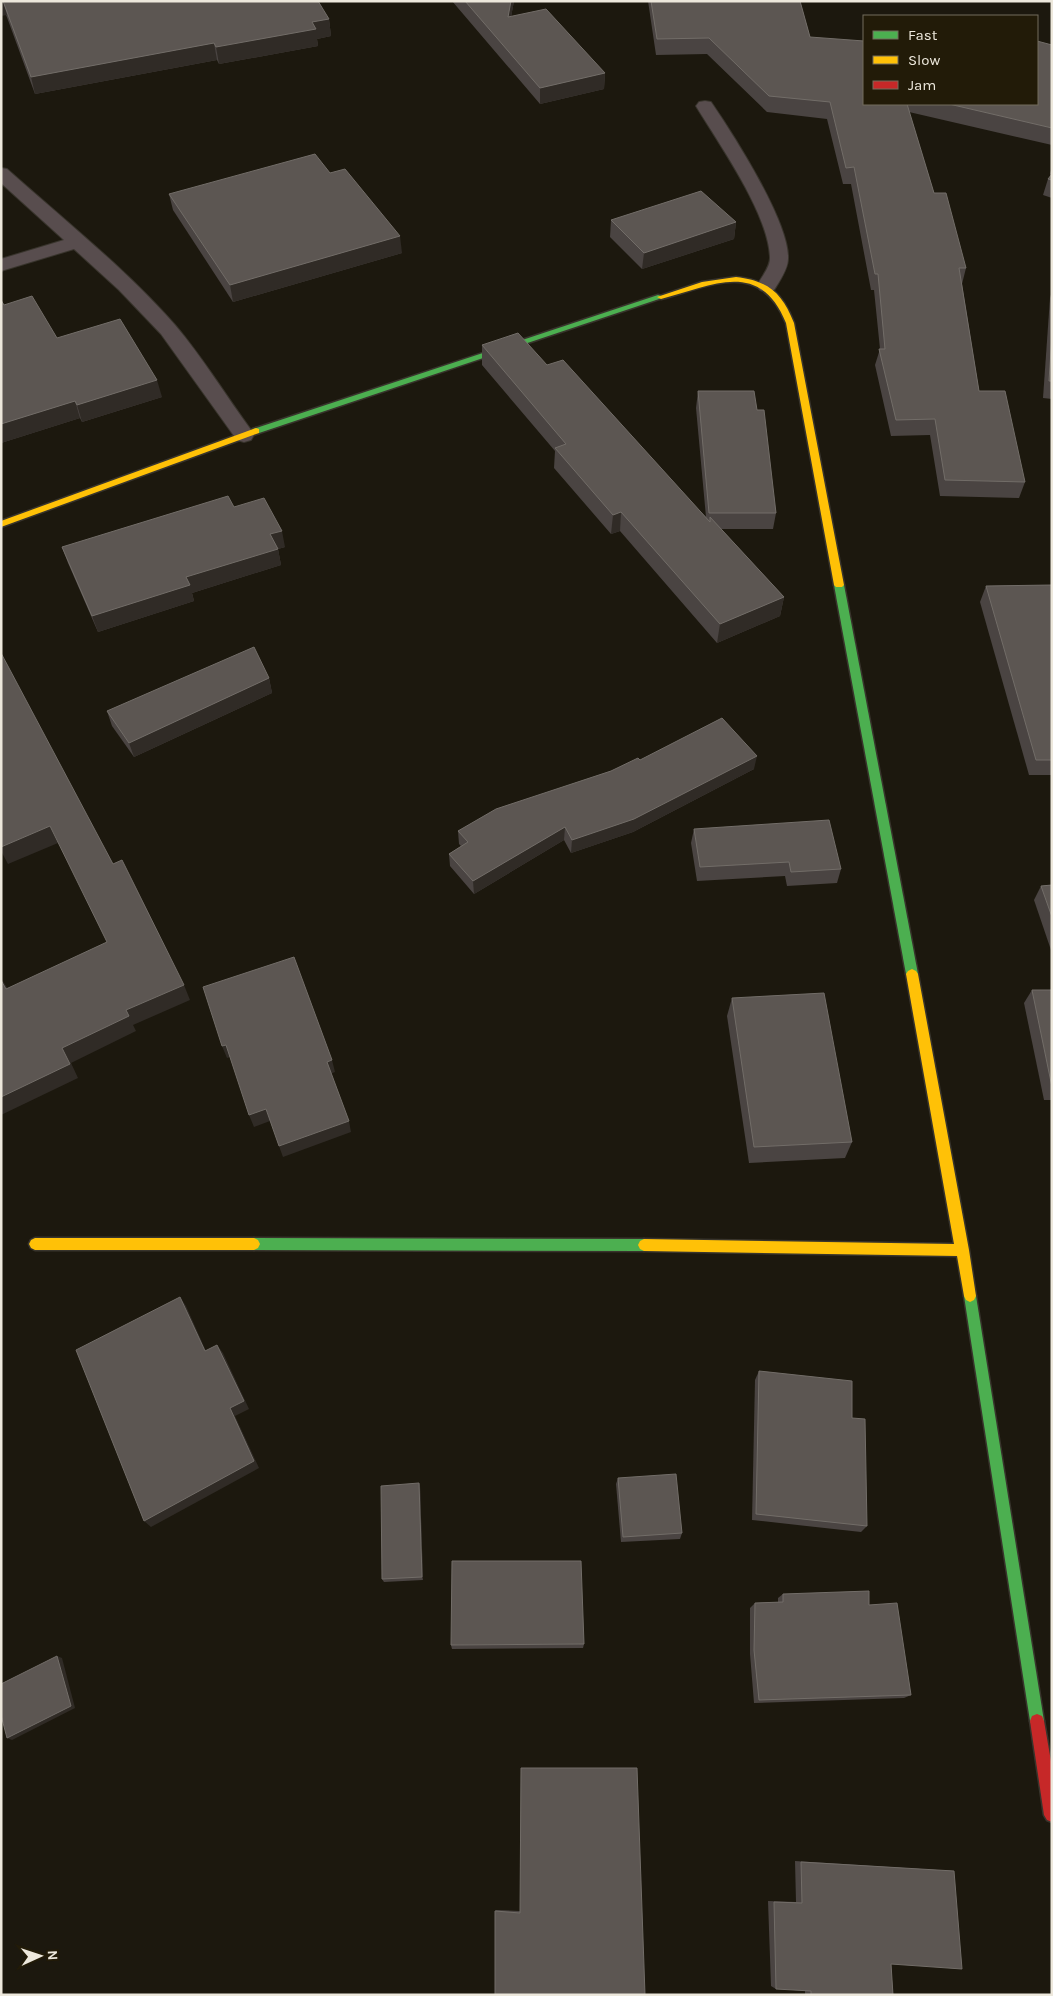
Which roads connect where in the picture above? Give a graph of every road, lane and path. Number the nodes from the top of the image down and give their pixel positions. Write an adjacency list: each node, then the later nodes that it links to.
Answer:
1 (705, 106): 5 (street)
2 (1, 173): 3 (street)
3 (78, 242): 4 (street); 6 (street)
4 (1, 266)
5 (766, 286): 6 (street); 9 (street)
6 (244, 434): 7 (street)
7 (1, 524)
8 (35, 1244): 9 (street)
9 (963, 1250): 10 (street)
10 (1052, 1815)

